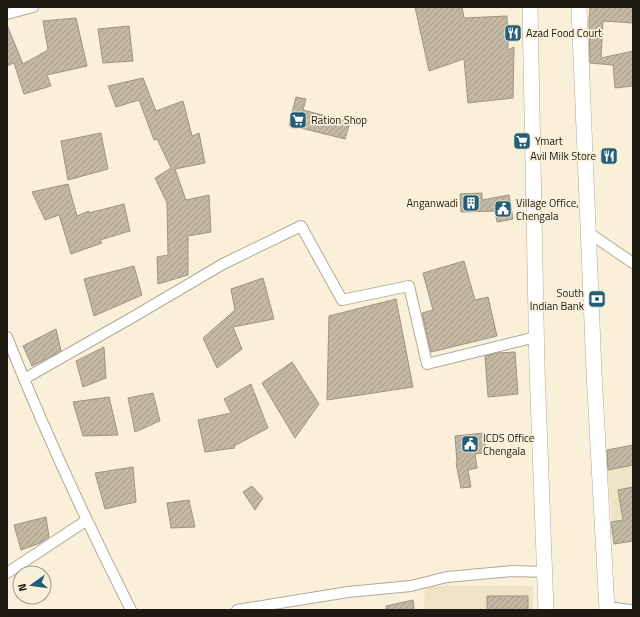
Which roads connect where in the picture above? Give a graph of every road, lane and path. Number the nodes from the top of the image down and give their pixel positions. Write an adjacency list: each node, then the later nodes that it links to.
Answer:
1 (33, 7): 4 (street)
2 (530, 7): 8 (street)
3 (579, 7): 5 (street)
4 (7, 14)
5 (589, 233): 6 (street); 13 (street)
6 (633, 263)
7 (7, 337): 9 (street)
8 (536, 337): 9 (street); 11 (street)
9 (24, 379): 10 (street)
10 (87, 520): 12 (street); 14 (street)
11 (544, 572): 15 (street); 16 (street)
12 (7, 573)
13 (607, 608): 17 (street)
14 (131, 610)
15 (237, 610)
16 (546, 610)
17 (630, 610)

